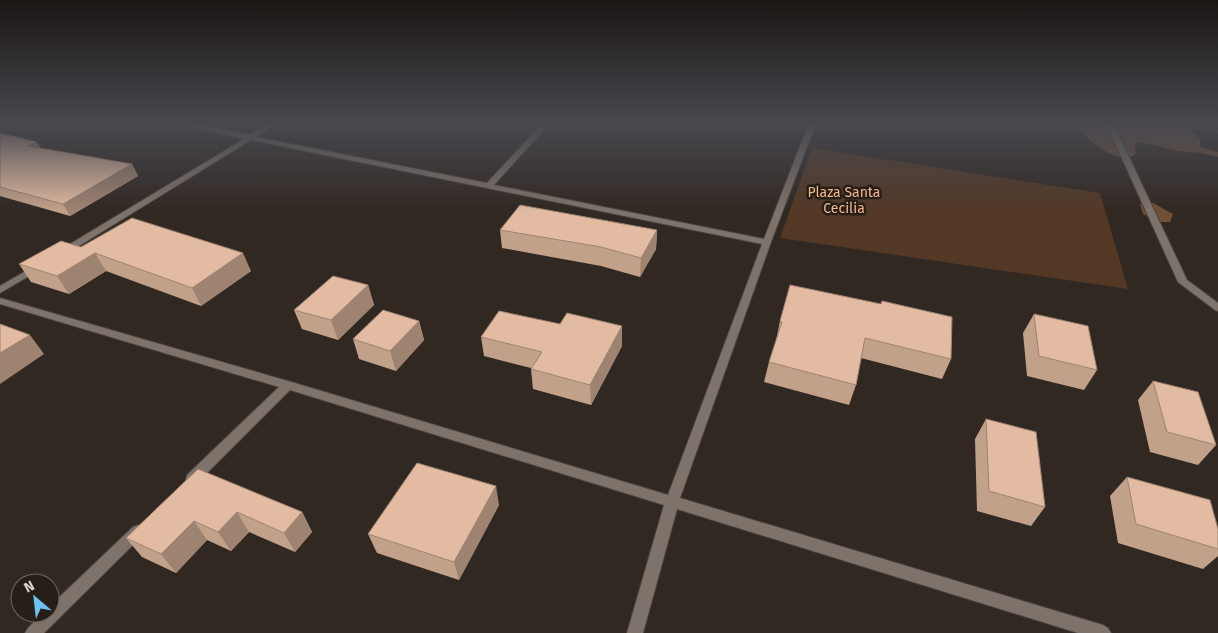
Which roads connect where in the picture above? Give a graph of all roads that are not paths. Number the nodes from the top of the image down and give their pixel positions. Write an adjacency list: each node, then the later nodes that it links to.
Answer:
1 (226, 153): 8 (street)
2 (322, 153): 6 (street)
3 (519, 153): 6 (street)
4 (801, 153): 7 (street)
5 (1124, 153): 12 (street)
6 (488, 186): 7 (street)
7 (767, 242): 15 (street)
8 (58, 254)
9 (42, 264): 10 (street)
10 (0, 290)
11 (0, 301): 13 (street)
12 (1218, 308)
13 (288, 385): 14 (street); 15 (street)
14 (182, 488)
15 (672, 502): 18 (street); 19 (street)
16 (146, 523): 17 (street)
17 (33, 633)
18 (635, 633)
19 (1103, 633)

